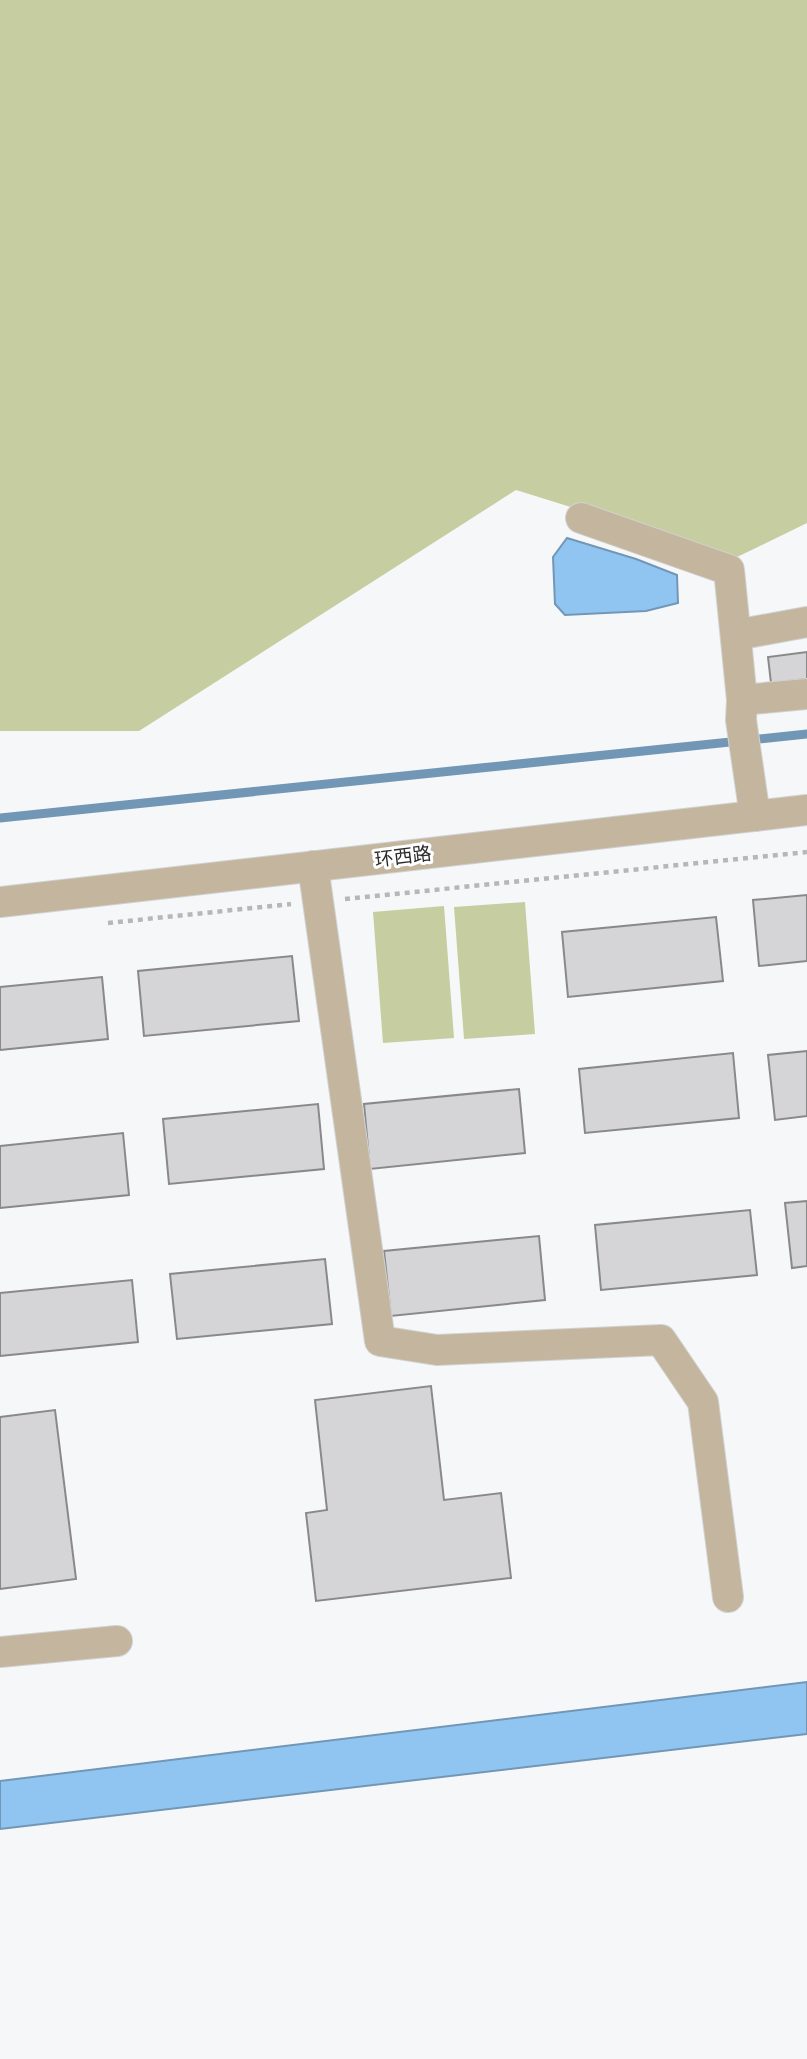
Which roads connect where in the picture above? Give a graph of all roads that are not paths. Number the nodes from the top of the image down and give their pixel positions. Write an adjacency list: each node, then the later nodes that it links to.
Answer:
1 (581, 518): 3 (street)
2 (807, 622): 3 (street)
3 (736, 635): 5 (street)
4 (807, 694): 5 (street)
5 (741, 710): 7 (street)
6 (807, 810): 7 (street, 环西路)
7 (755, 816): 8 (street, 环西路)
8 (313, 866): 9 (street, 环西路); 10 (street)
9 (0, 902)
10 (728, 1597)
11 (117, 1641): 12 (street)
12 (0, 1652)

